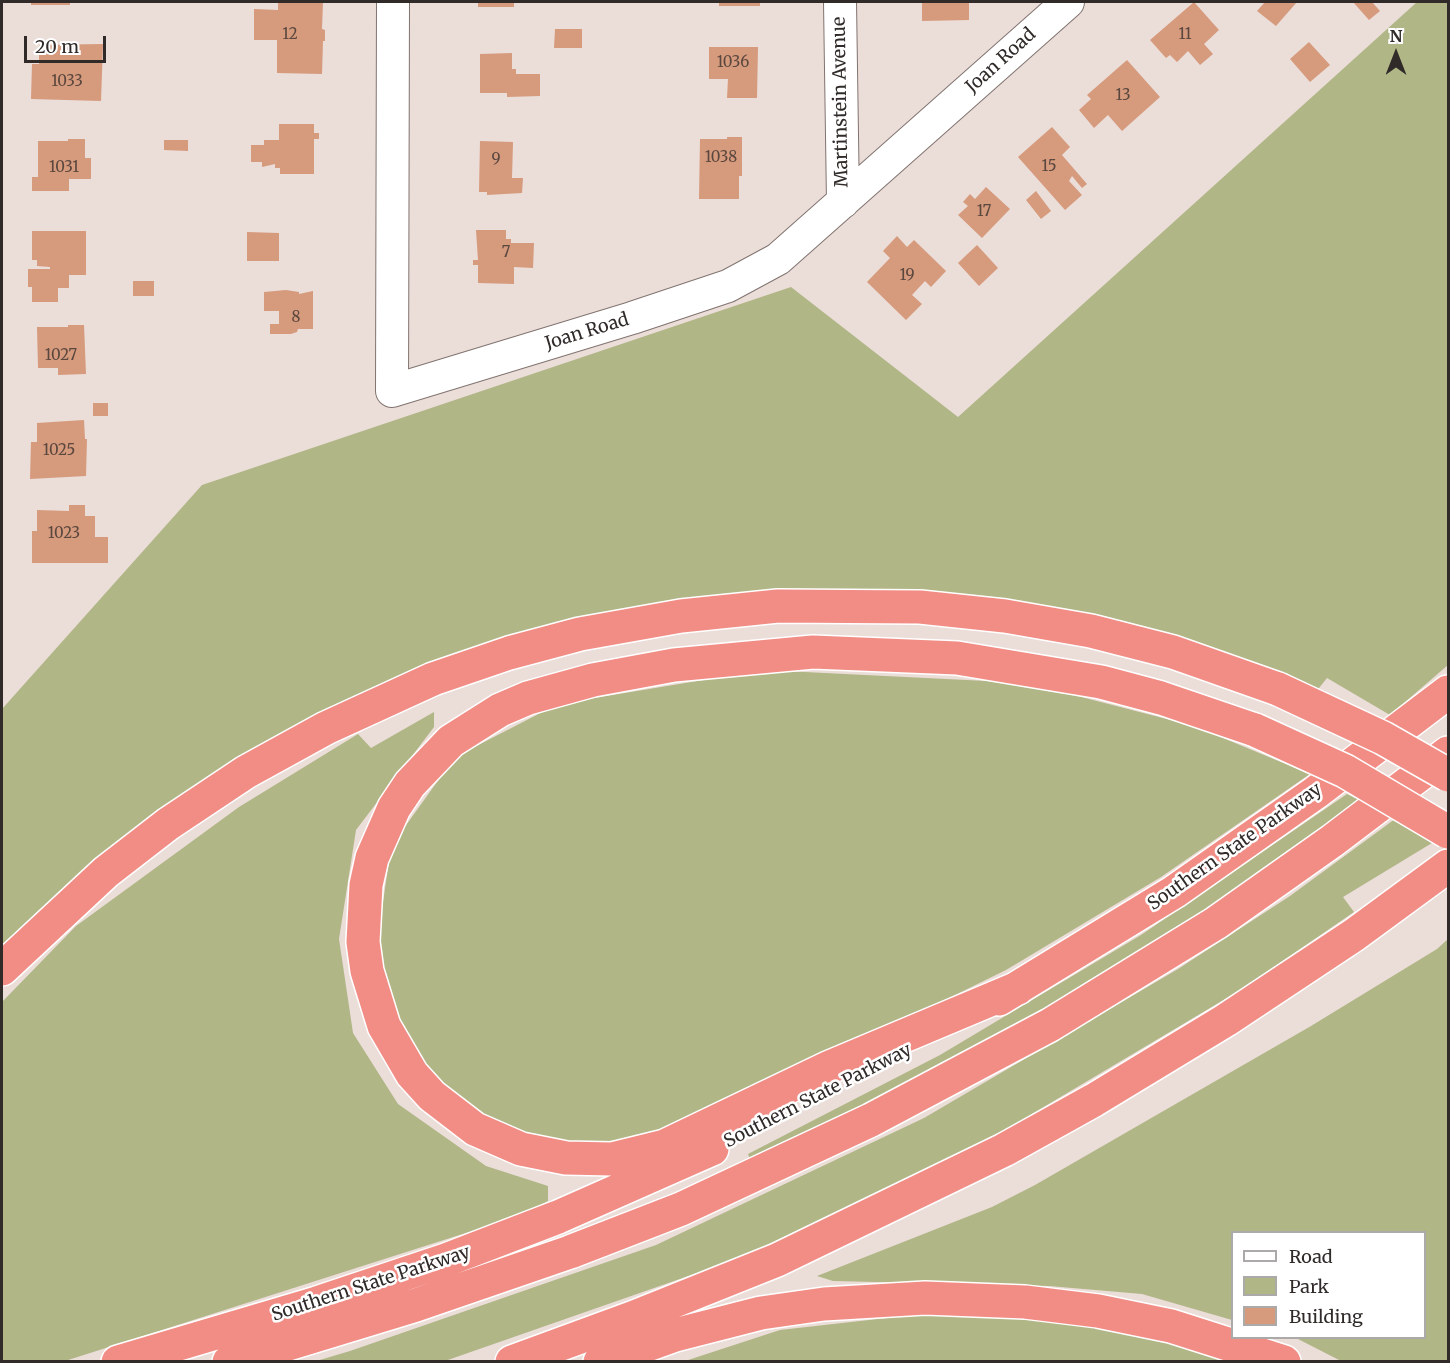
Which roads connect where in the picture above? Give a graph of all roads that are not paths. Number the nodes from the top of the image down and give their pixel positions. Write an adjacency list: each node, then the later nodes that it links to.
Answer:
1 (393, 2): 4 (street, Joan Road)
2 (840, 2): 4 (street, Martinstein Avenue)
3 (1068, 2): 4 (street, Joan Road)
4 (843, 202)
5 (1449, 692): 11 (highway, Southern State Parkway)
6 (1449, 753): 13 (highway, Southern State Parkway)
7 (1449, 775): 10 (highway, bridge)
8 (1449, 832): 11 (highway, bridge)
9 (1449, 866): 14 (highway)
10 (2, 969)
11 (1018, 988): 12 (highway, Southern State Parkway)
12 (118, 1362)
13 (229, 1362)
14 (512, 1362)
15 (600, 1362): 16 (highway)
16 (1284, 1362)

